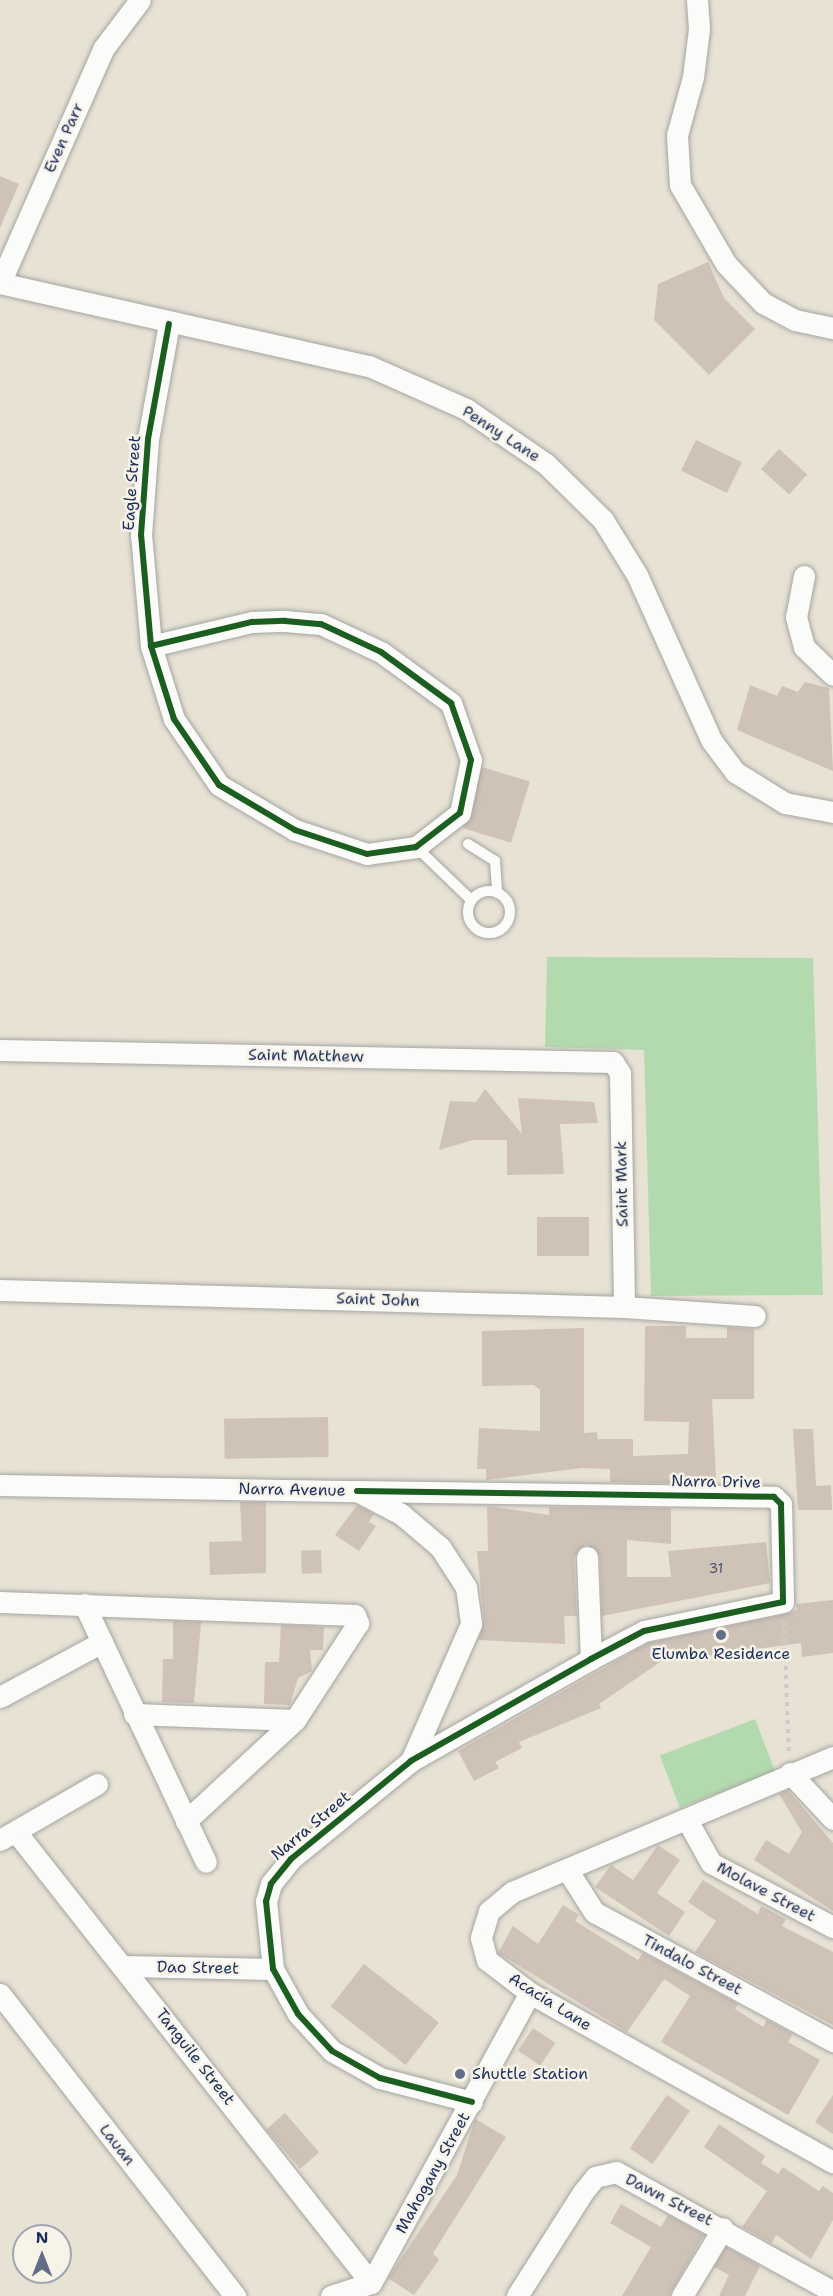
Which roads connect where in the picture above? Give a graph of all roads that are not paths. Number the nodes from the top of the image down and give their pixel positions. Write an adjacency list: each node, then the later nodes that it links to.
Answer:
1 (140, 0): 3 (street, Even Parr)
2 (697, 0): 5 (street)
3 (0, 283): 4 (street, Penny Lane)
4 (169, 324): 7 (street, Eagle Street); 9 (street, Penny Lane)
5 (833, 328)
6 (804, 576): 8 (street)
7 (152, 646): 11 (street, Eagle Street); 11 (street, Eagle Street)
8 (833, 675)
9 (833, 812)
10 (468, 844): 12 (lane)
11 (416, 847): 13 (lane)
12 (496, 893): 13 (lane); 13 (lane)
13 (471, 900)
14 (0, 1050): 15 (street, Saint Matthew)
15 (613, 1062): 17 (street, Saint Mark)
16 (0, 1290): 17 (street, Saint John)
17 (624, 1307): 18 (street, Saint John)
18 (755, 1316)
19 (0, 1485): 20 (street, Narra Avenue)
20 (357, 1491): 25 (street, Narra Drive); 30 (street, Narra Avenue)
21 (587, 1557): 25 (street)
22 (0, 1602): 23 (street)
23 (84, 1604): 24 (street); 28 (street)
24 (102, 1642): 26 (street); 27 (street)
25 (591, 1659): 30 (street)
26 (0, 1697)
27 (134, 1714): 28 (street); 35 (street)
28 (294, 1720): 35 (street)
29 (833, 1757): 31 (street, Acacia Lane)
30 (411, 1761): 41 (street, Narra Street)
31 (790, 1773): 33 (street); 34 (street, Acacia Lane)
32 (97, 1784): 36 (street)
33 (833, 1819)
34 (687, 1820): 38 (street, Acacia Lane); 39 (street, Molave Street)
35 (186, 1821): 37 (street)
36 (8, 1836): 40 (street, Tanguile Street)
37 (206, 1862)
38 (568, 1871): 43 (street, Acacia Lane); 44 (street, Tindalo Street)
39 (833, 1927)
40 (123, 1966): 41 (street, Dao Street); 48 (street, Tanguile Street)
41 (273, 1969): 45 (street, Narra Street)
42 (0, 1994): 50 (street, Lauan)
43 (530, 1994): 45 (street, Mahogany Street); 46 (street, Acacia Lane)
44 (833, 2041)
45 (472, 2102): 48 (street, Mahogany Street)
46 (833, 2162)
47 (723, 2228): 49 (street, Dawn Street); 52 (street, Dawn Street); 53 (street)
48 (370, 2283): 51 (street)
49 (821, 2291)
50 (235, 2296)
51 (331, 2296)
52 (517, 2296)
53 (682, 2296)

